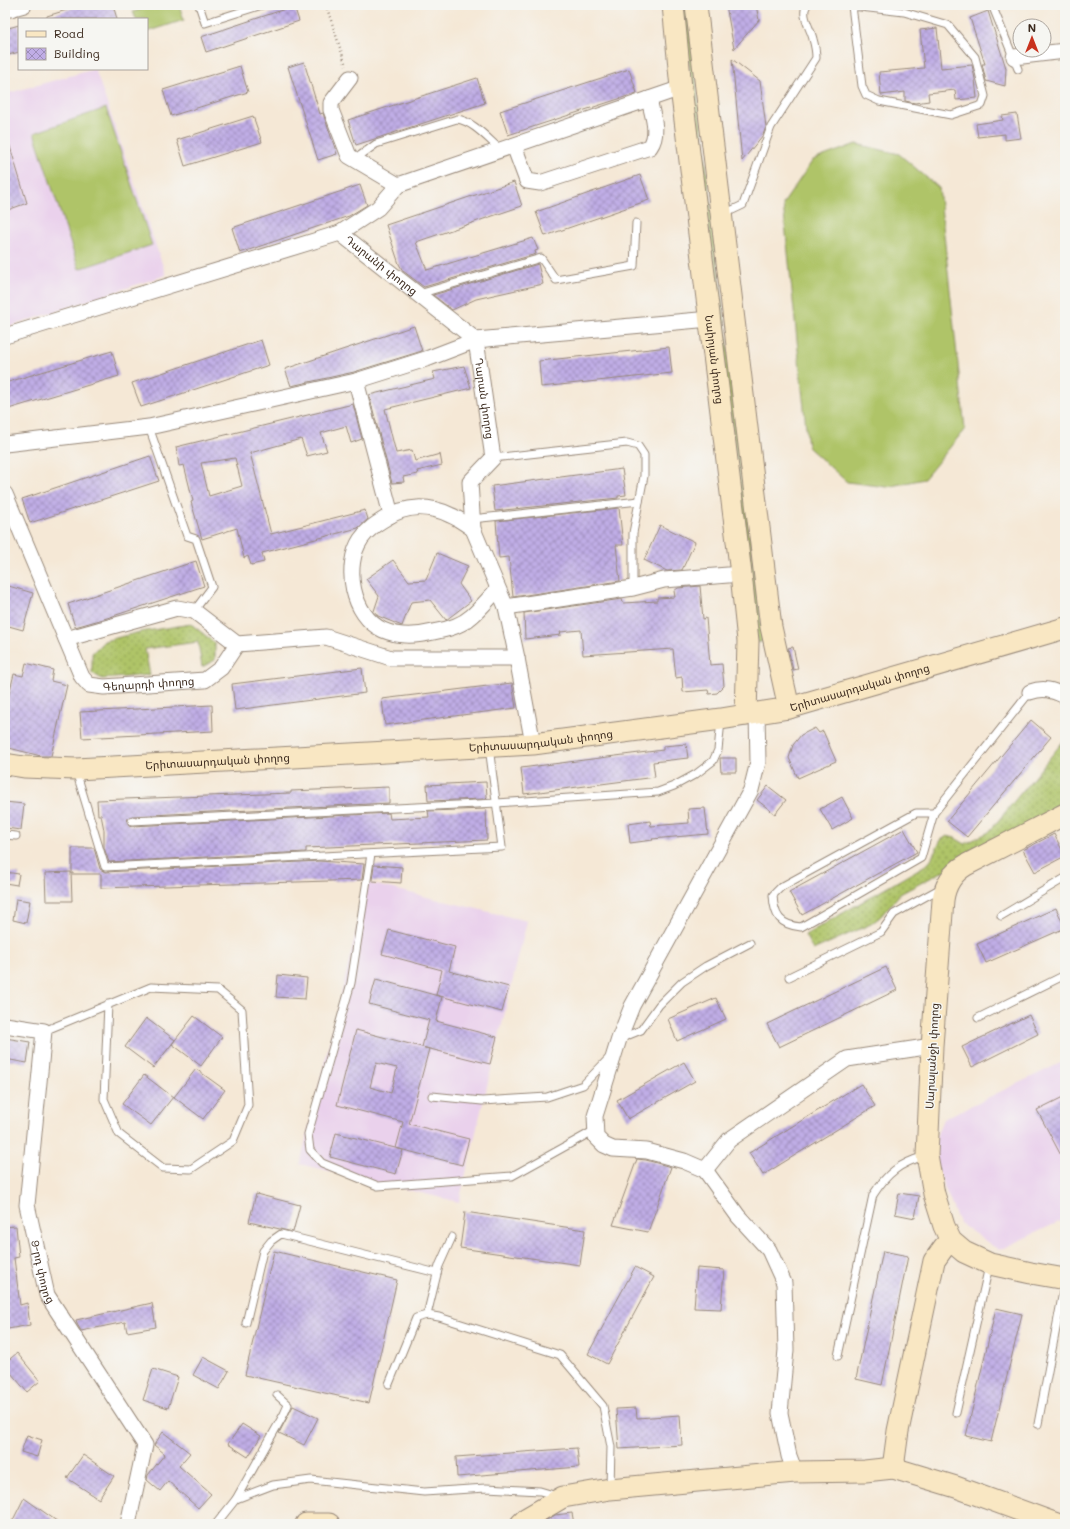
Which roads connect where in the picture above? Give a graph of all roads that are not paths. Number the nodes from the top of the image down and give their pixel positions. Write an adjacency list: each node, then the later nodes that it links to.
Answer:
1 (24, 5): 9 (street)
2 (199, 5): 3 (lane)
3 (262, 5)
4 (673, 5): 13 (street, Նաիրյան փողոց)
5 (696, 5): 18 (street)
6 (807, 5): 18 (lane)
7 (992, 5): 11 (lane)
8 (852, 6): 8 (lane)
9 (5, 9)
10 (1065, 50): 11 (street)
11 (1016, 63)
12 (350, 78): 16 (street)
13 (681, 88): 14 (street); 22 (street, Նաիրյան փողոց)
14 (649, 99): 15 (street); 15 (street)
15 (507, 147): 16 (lane); 17 (street)
16 (354, 160): 17 (street)
17 (398, 185): 20 (street)
18 (722, 215): 44 (street)
19 (636, 223): 21 (lane)
20 (340, 233): 21 (street, Դարանի փողոց); 23 (street, Դարանի փողոց)
21 (418, 294): 24 (street, Դարանի փողոց)
22 (710, 319): 24 (street); 33 (street, Նաիրյան փողոց)
23 (5, 336)
24 (476, 340): 25 (street); 28 (street, Դարան փողոց)
25 (356, 381): 26 (street); 31 (street)
26 (149, 427): 27 (street); 37 (lane)
27 (5, 444)
28 (493, 458): 30 (lane); 32 (street)
29 (5, 494): 39 (street, Գեղարդի փողոց)
30 (639, 501): 32 (lane); 34 (lane)
31 (391, 515): 32 (street); 35 (street)
32 (473, 524): 35 (street)
33 (741, 574): 34 (street); 45 (street, Նաիրյան փողոց)
34 (633, 588): 36 (street)
35 (498, 590): 36 (street)
36 (506, 607): 41 (street)
37 (194, 611): 39 (street); 40 (street)
38 (1065, 628): 44 (street, Երիտասարդական փողոց)
39 (66, 639): 40 (street, Գեղարդի փողոց)
40 (237, 644): 41 (street)
41 (518, 658): 47 (street)
42 (1030, 692): 43 (street); 52 (lane)
43 (1065, 696)
44 (789, 708): 45 (street, Երիտասարդական փողոց)
45 (752, 714): 46 (street, Երիտասարդական փողոց); 68 (street)
46 (721, 719): 47 (street, Երիտասարդական փողոց); 51 (lane)
47 (533, 744): 48 (street, Երիտասարդական փողոց)
48 (488, 748): 50 (street, Երիտասարդական փողոց); 51 (lane)
49 (5, 764): 50 (street, Երիտասարդական փողոց)
50 (76, 769): 57 (lane)
51 (497, 803): 54 (lane); 57 (lane)
52 (934, 813): 52 (lane)
53 (1064, 819): 59 (street, Սարալանջի փողոց)
54 (132, 821)
55 (5, 835): 56 (lane)
56 (16, 836)
57 (371, 854): 71 (lane)
58 (1065, 878): 60 (lane)
59 (946, 886): 63 (lane); 69 (street, Սարալանջի փողոց)
60 (1001, 916)
61 (750, 944): 68 (lane)
62 (1065, 975): 65 (lane)
63 (789, 977)
64 (108, 1004): 64 (lane); 67 (lane)
65 (978, 1018)
66 (5, 1024): 67 (street)
67 (44, 1031): 91 (street, 9-րդ փողոց)
68 (617, 1045): 70 (lane); 71 (street)
69 (932, 1046): 72 (street, Սարալանջի փողոց); 73 (street)
70 (432, 1096)
71 (596, 1129): 73 (street)
72 (927, 1155): 75 (street, Սարալանջի փողոց); 81 (lane)
73 (705, 1170): 87 (street)
74 (452, 1236): 77 (lane)
75 (952, 1241): 76 (street, Սարալանջի փողոց); 86 (street)
76 (990, 1264): 78 (street, Սարալանջի փողոց); 84 (lane)
77 (437, 1273): 79 (lane); 80 (lane)
78 (1064, 1288): 85 (lane)
79 (427, 1315): 82 (lane); 88 (lane)
80 (246, 1323)
81 (838, 1356)
82 (389, 1384)
83 (277, 1395): 90 (lane)
84 (956, 1413)
85 (1038, 1424)
86 (893, 1468): 87 (street); 96 (street)
87 (795, 1472): 88 (street)
88 (610, 1489): 89 (street)
89 (563, 1497): 90 (lane); 95 (street)
90 (236, 1499): 92 (lane)
91 (128, 1524)
92 (216, 1524)
93 (306, 1524): 94 (street)
94 (329, 1524)
95 (521, 1524)
96 (1057, 1524)

